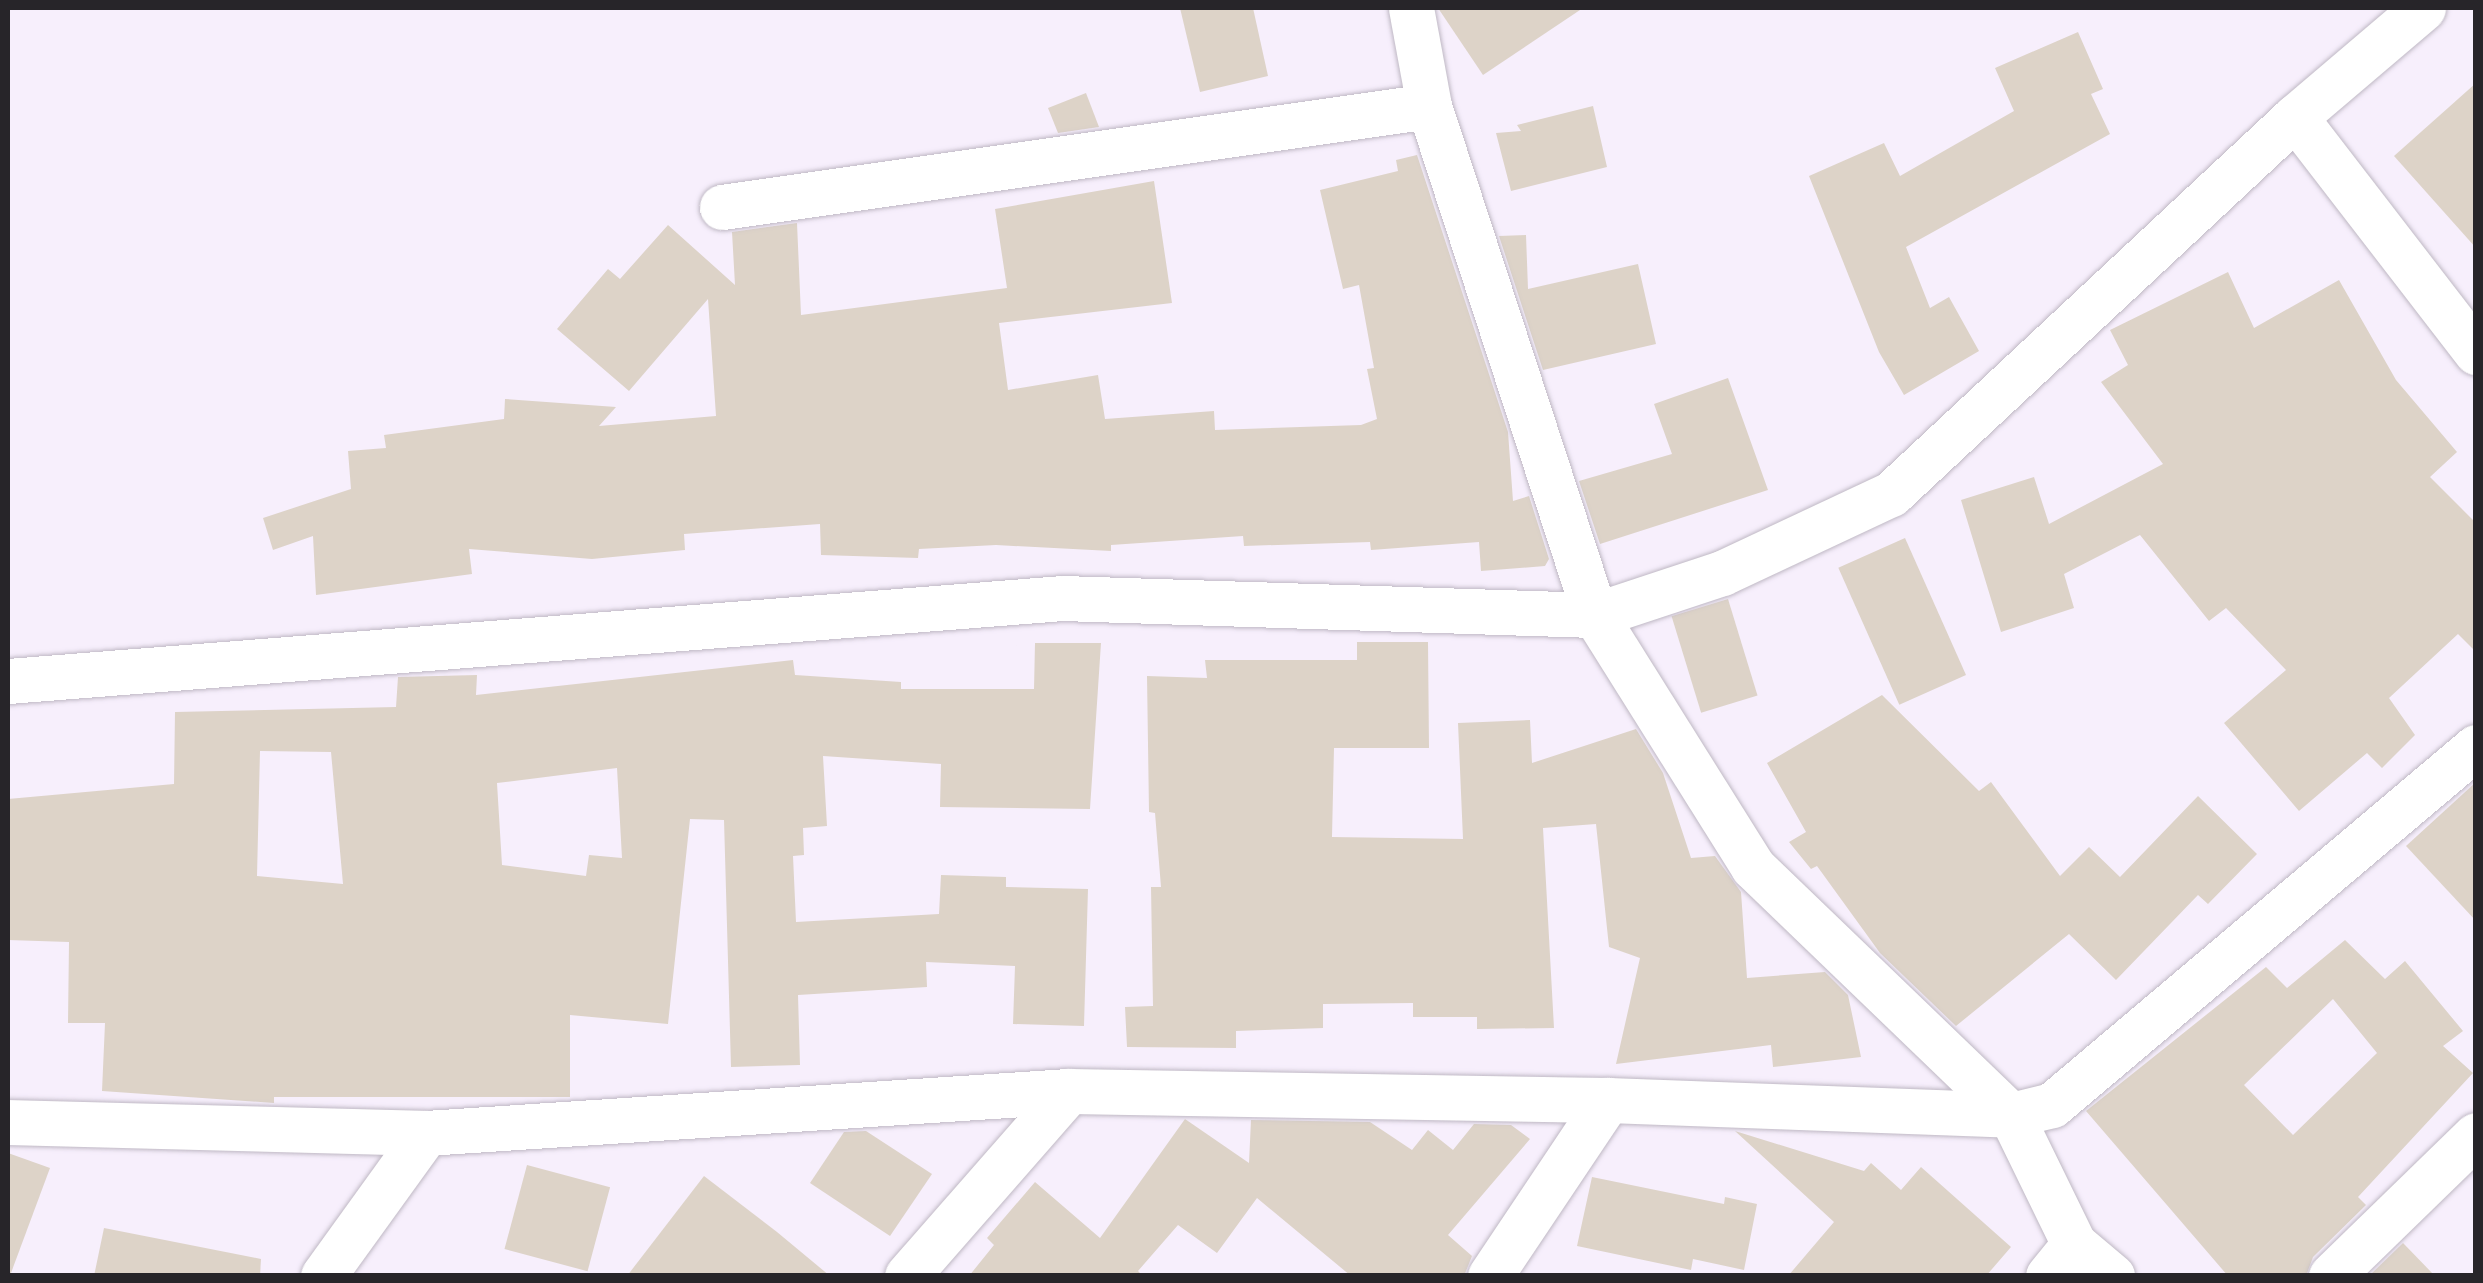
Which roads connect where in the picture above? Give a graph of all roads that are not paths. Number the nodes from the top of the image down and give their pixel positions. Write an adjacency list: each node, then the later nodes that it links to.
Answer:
1 (1411, 8): 3 (street)
2 (2424, 8): 4 (street)
3 (1428, 106): 5 (street); 7 (street)
4 (2295, 117): 6 (street); 7 (street)
5 (722, 207)
6 (2476, 352)
7 (1595, 615): 8 (street); 12 (street)
8 (8, 681)
9 (2476, 747): 12 (street)
10 (1070, 1091): 11 (street); 14 (street); 18 (street)
11 (1608, 1100): 12 (street); 19 (street)
12 (2011, 1116): 16 (street)
13 (8, 1122): 14 (street)
14 (426, 1134): 17 (street)
15 (2476, 1135): 21 (street)
16 (2061, 1260): 20 (street)
17 (323, 1276)
18 (907, 1276)
19 (1490, 1276)
20 (2112, 1276)
21 (2331, 1276)

